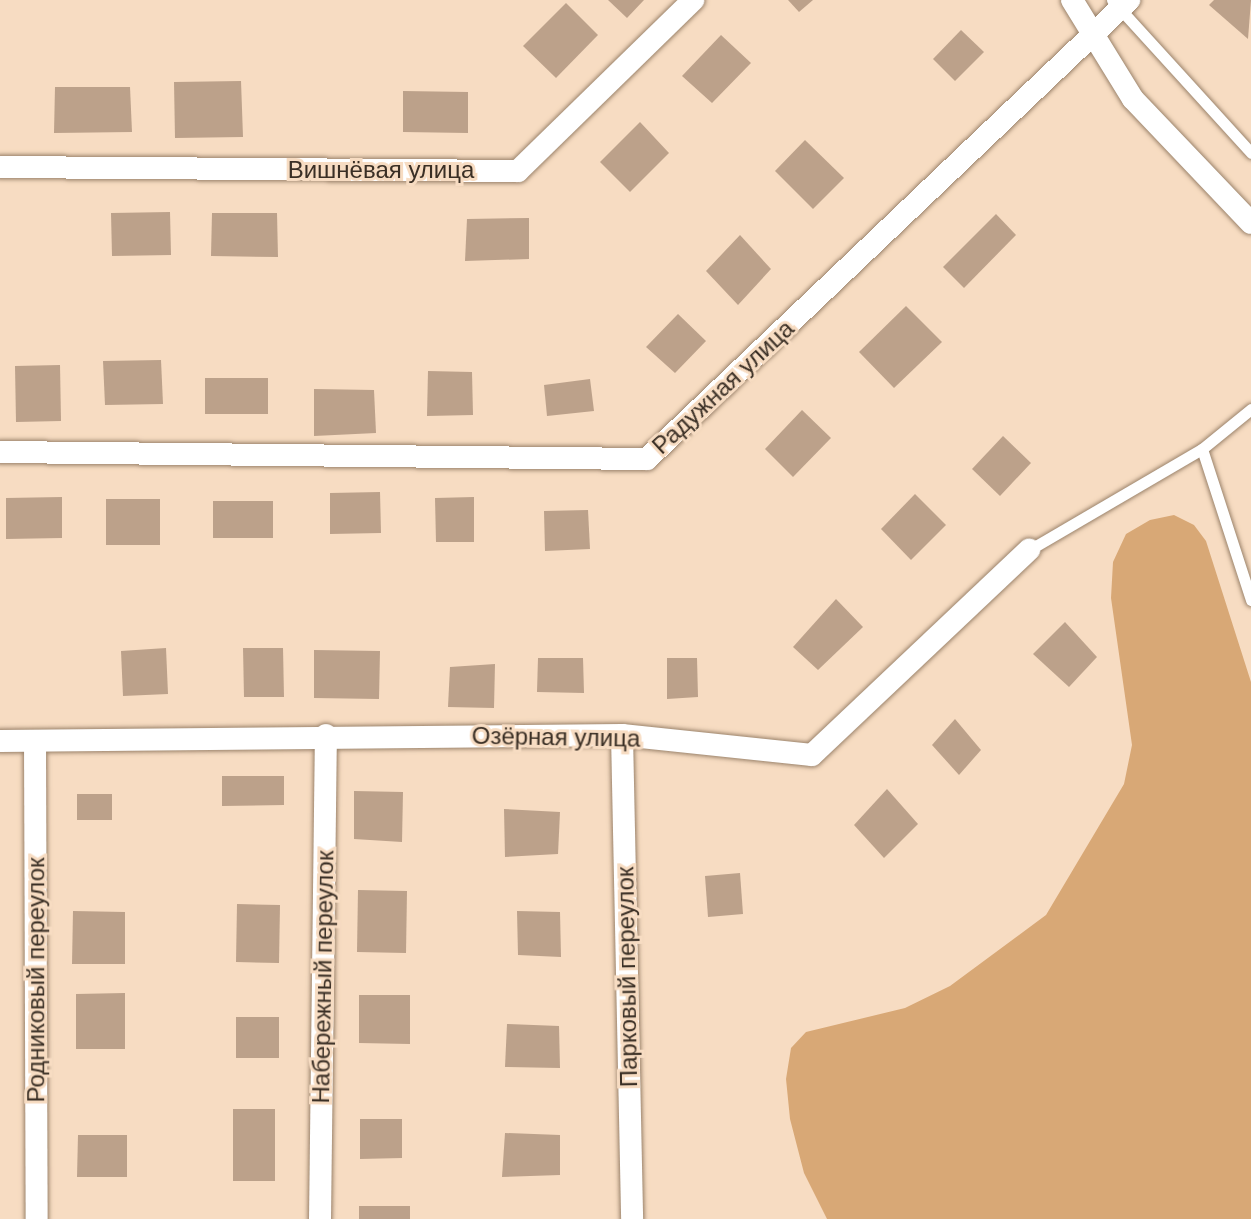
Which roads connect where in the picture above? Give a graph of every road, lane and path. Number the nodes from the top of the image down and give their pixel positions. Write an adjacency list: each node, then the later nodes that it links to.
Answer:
1 (693, 0): 6 (street, Вишнёвая улица)
2 (1072, 0): 4 (street)
3 (1120, 3): 4 (street, Радужная улица); 5 (lane)
4 (1092, 38): 7 (street); 10 (street, Радужная улица)
5 (1251, 153)
6 (0, 167)
7 (1251, 223)
8 (1251, 409): 9 (lane)
9 (1202, 449): 11 (lane); 12 (lane)
10 (0, 452)
11 (1029, 550): 14 (street, Озёрная улица)
12 (1251, 600)
13 (326, 735): 14 (street, Озёрная улица); 16 (street, Озёрная улица); 18 (street, Набережный переулок)
14 (622, 735): 19 (street, Парковый переулок)
15 (0, 741): 16 (street, Озёрная улица)
16 (35, 742): 17 (street, Родниковый переулок)
17 (37, 1219)
18 (320, 1219)
19 (632, 1219)

